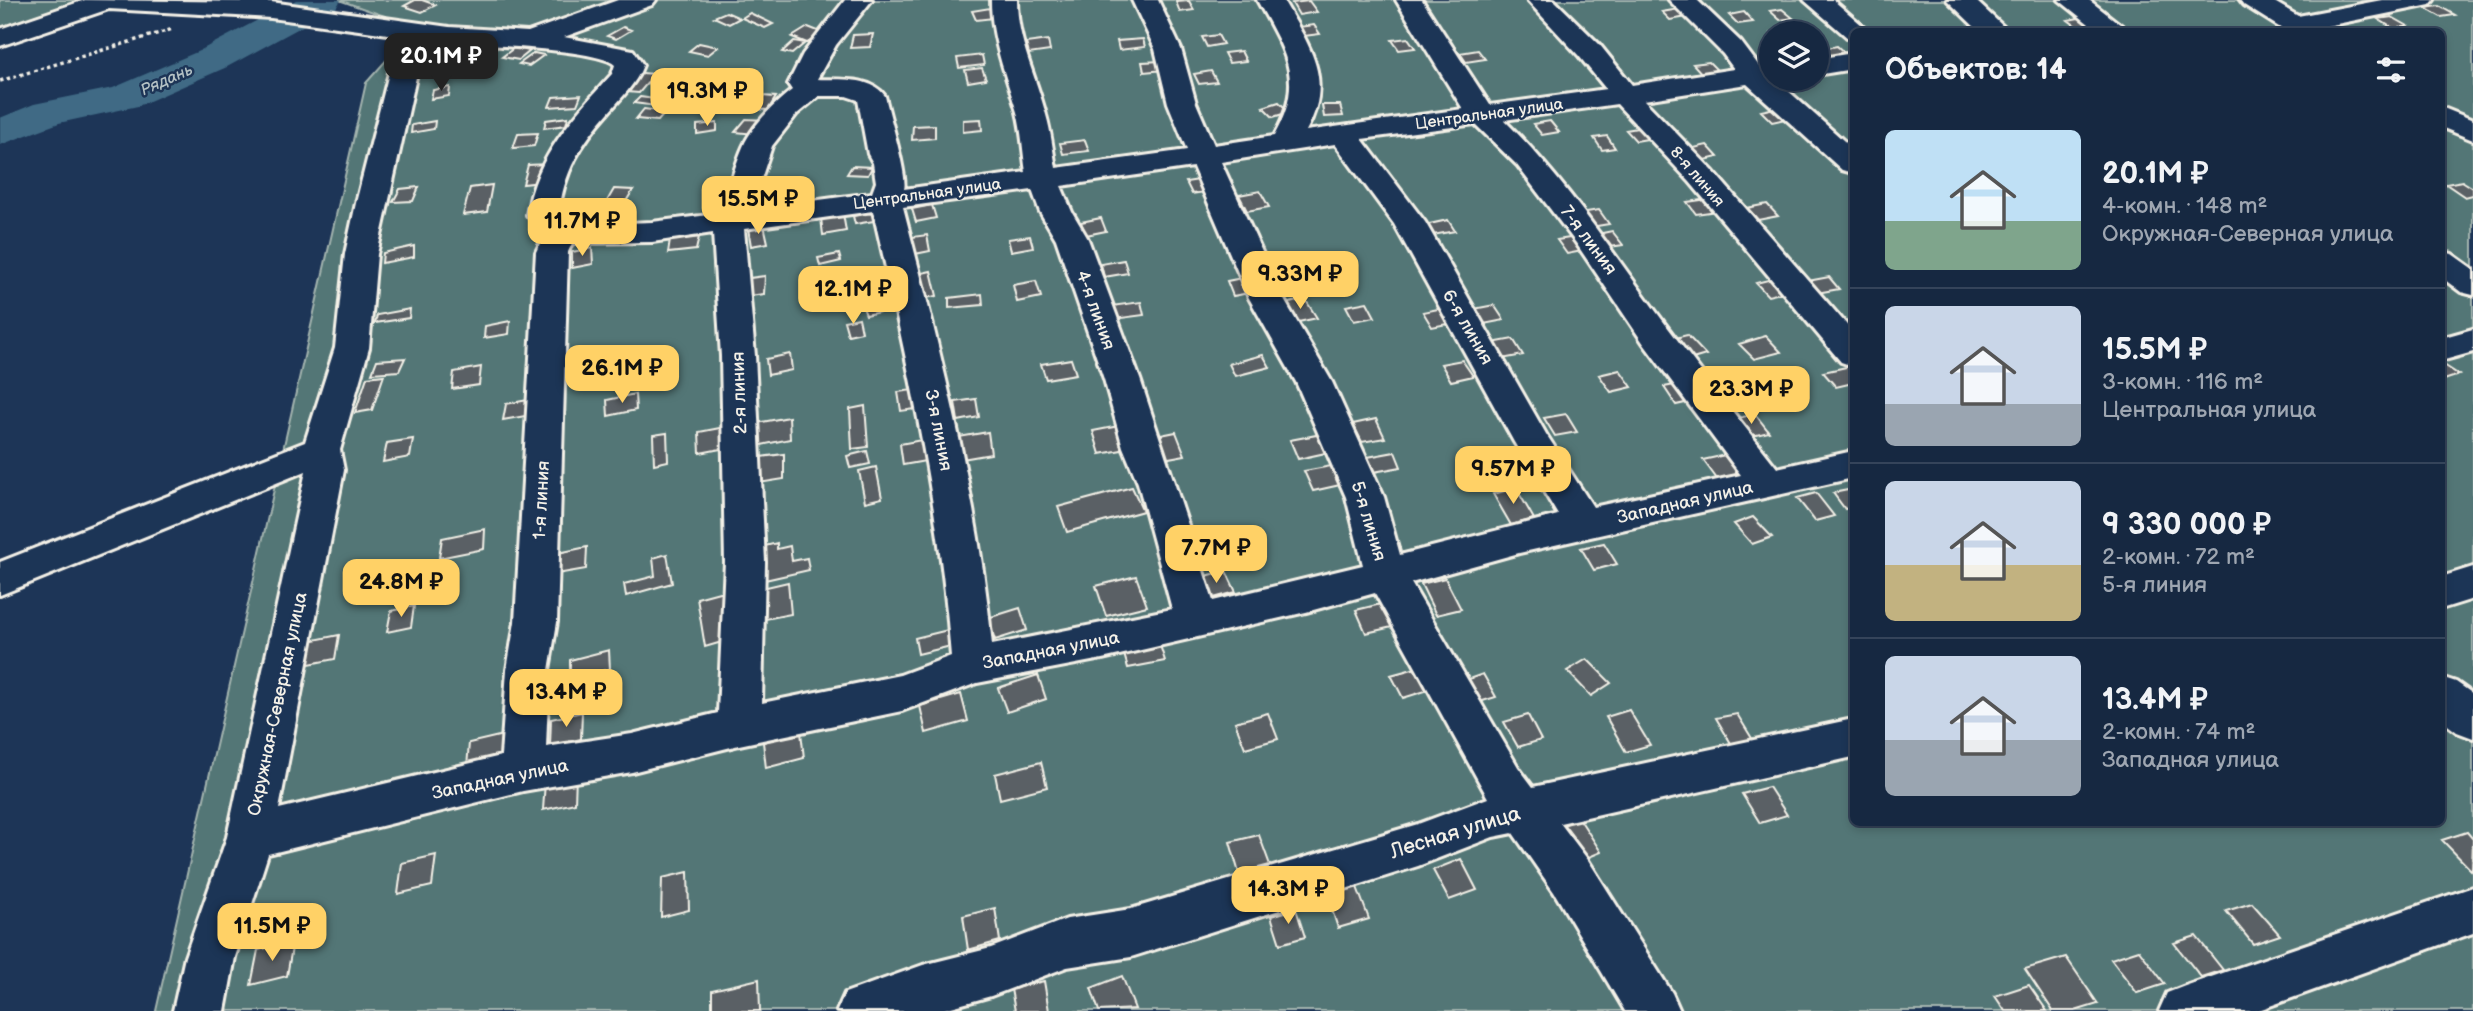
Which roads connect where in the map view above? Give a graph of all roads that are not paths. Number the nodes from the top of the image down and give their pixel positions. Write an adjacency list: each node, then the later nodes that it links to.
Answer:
1 (643, 0): 16 (street)
2 (859, 0): 28 (street)
3 (1004, 0): 38 (street, 4-я линия)
4 (1145, 0): 36 (street, 5-я линия)
5 (1270, 0): 35 (street)
6 (1409, 0): 31 (street, 7-я линия)
7 (1540, 0): 30 (street, 8-я линия)
8 (1682, 0): 26 (street)
9 (1817, 0): 17 (street)
10 (1960, 0): 18 (street)
11 (2073, 0): 19 (street)
12 (2253, 0): 20 (street)
13 (2421, 0): 20 (street)
14 (108, 1): 15 (street); 22 (street)
15 (226, 3): 21 (street)
16 (591, 9): 23 (street)
17 (1852, 28)
18 (1992, 28)
19 (2112, 28)
20 (2300, 28)
21 (429, 32): 23 (street); 47 (street, Окружная-Северная улица)
22 (0, 38)
23 (532, 40): 41 (street)
24 (1850, 61): 25 (street)
25 (1829, 65)
26 (1759, 71)
27 (1759, 73): 30 (street, Центральная улица)
28 (812, 88): 39 (street, 3-я линия); 40 (street)
29 (1779, 91): 37 (street)
30 (1624, 93): 31 (street, Центральная улица); 46 (street, 8-я линия)
31 (1481, 114): 34 (street, Центральная улица); 49 (street, 7-я линия)
32 (2445, 118): 33 (street)
33 (2472, 129)
34 (1343, 134): 35 (street, Центральная улица); 50 (street, 6-я линия)
35 (1285, 143): 36 (street, Центральная улица)
36 (1205, 156): 38 (street, Центральная улица); 51 (street, 5-я линия)
37 (1850, 161)
38 (1042, 177): 39 (street, Центральная улица); 55 (street, 4-я линия)
39 (885, 199): 40 (street, Центральная улица); 56 (street, 3-я линия)
40 (728, 222): 41 (street, Центральная улица); 59 (street, 2-я линия)
41 (562, 230): 61 (street, 1-я линия)
42 (2445, 264): 43 (street)
43 (2473, 285)
44 (2473, 340): 45 (street)
45 (2445, 349)
46 (1850, 350)
47 (321, 450): 52 (street); 63 (street, Окружная-Северная улица)
48 (1850, 466): 49 (street, Западная улица)
49 (1767, 482): 50 (street, Западная улица)
50 (1584, 526): 51 (street, Западная улица)
51 (1385, 575): 55 (street, Западная улица); 62 (street, 5-я линия)
52 (0, 579)
53 (2473, 583): 54 (street)
54 (2445, 592)
55 (1194, 620): 56 (street, Западная улица)
56 (973, 666): 59 (street, Западная улица)
57 (2445, 698): 58 (street)
58 (2473, 719)
59 (739, 726): 61 (street, Западная улица)
60 (1850, 739): 62 (street, Лесная улица)
61 (523, 771): 63 (street, Западная улица)
62 (1522, 811): 66 (street, Лесная улица); 67 (street, 5-я линия)
63 (250, 836): 65 (street, Окружная-Северная улица)
64 (2473, 910): 68 (street)
65 (199, 1011)
66 (863, 1011)
67 (1654, 1011)
68 (2185, 1011)

